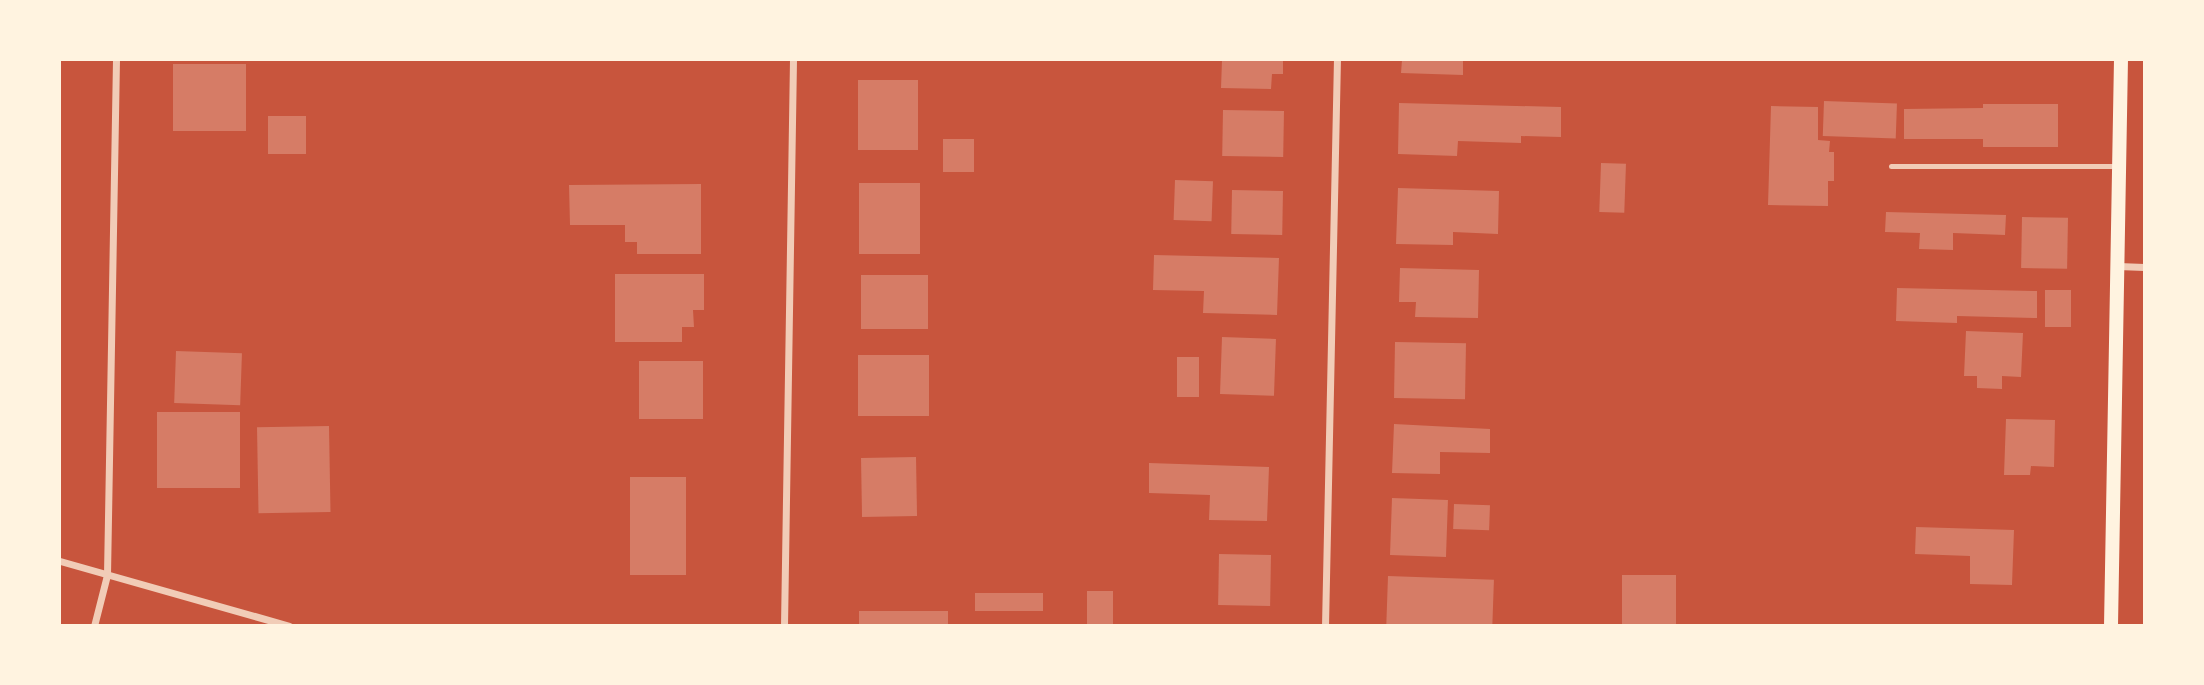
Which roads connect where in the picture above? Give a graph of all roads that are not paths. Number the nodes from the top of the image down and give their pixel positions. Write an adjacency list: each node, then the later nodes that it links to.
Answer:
1 (116, 60): 10 (street)
2 (793, 60): 13 (street)
3 (1337, 60): 14 (street)
4 (2121, 60): 6 (main road)
5 (1891, 166): 6 (lane)
6 (2119, 166): 7 (main road)
7 (2117, 266): 8 (street); 15 (main road)
8 (2144, 267)
9 (60, 561): 10 (street)
10 (107, 575): 11 (street); 12 (street)
11 (94, 625)
12 (289, 625)
13 (784, 625)
14 (1325, 625)
15 (2111, 625)

